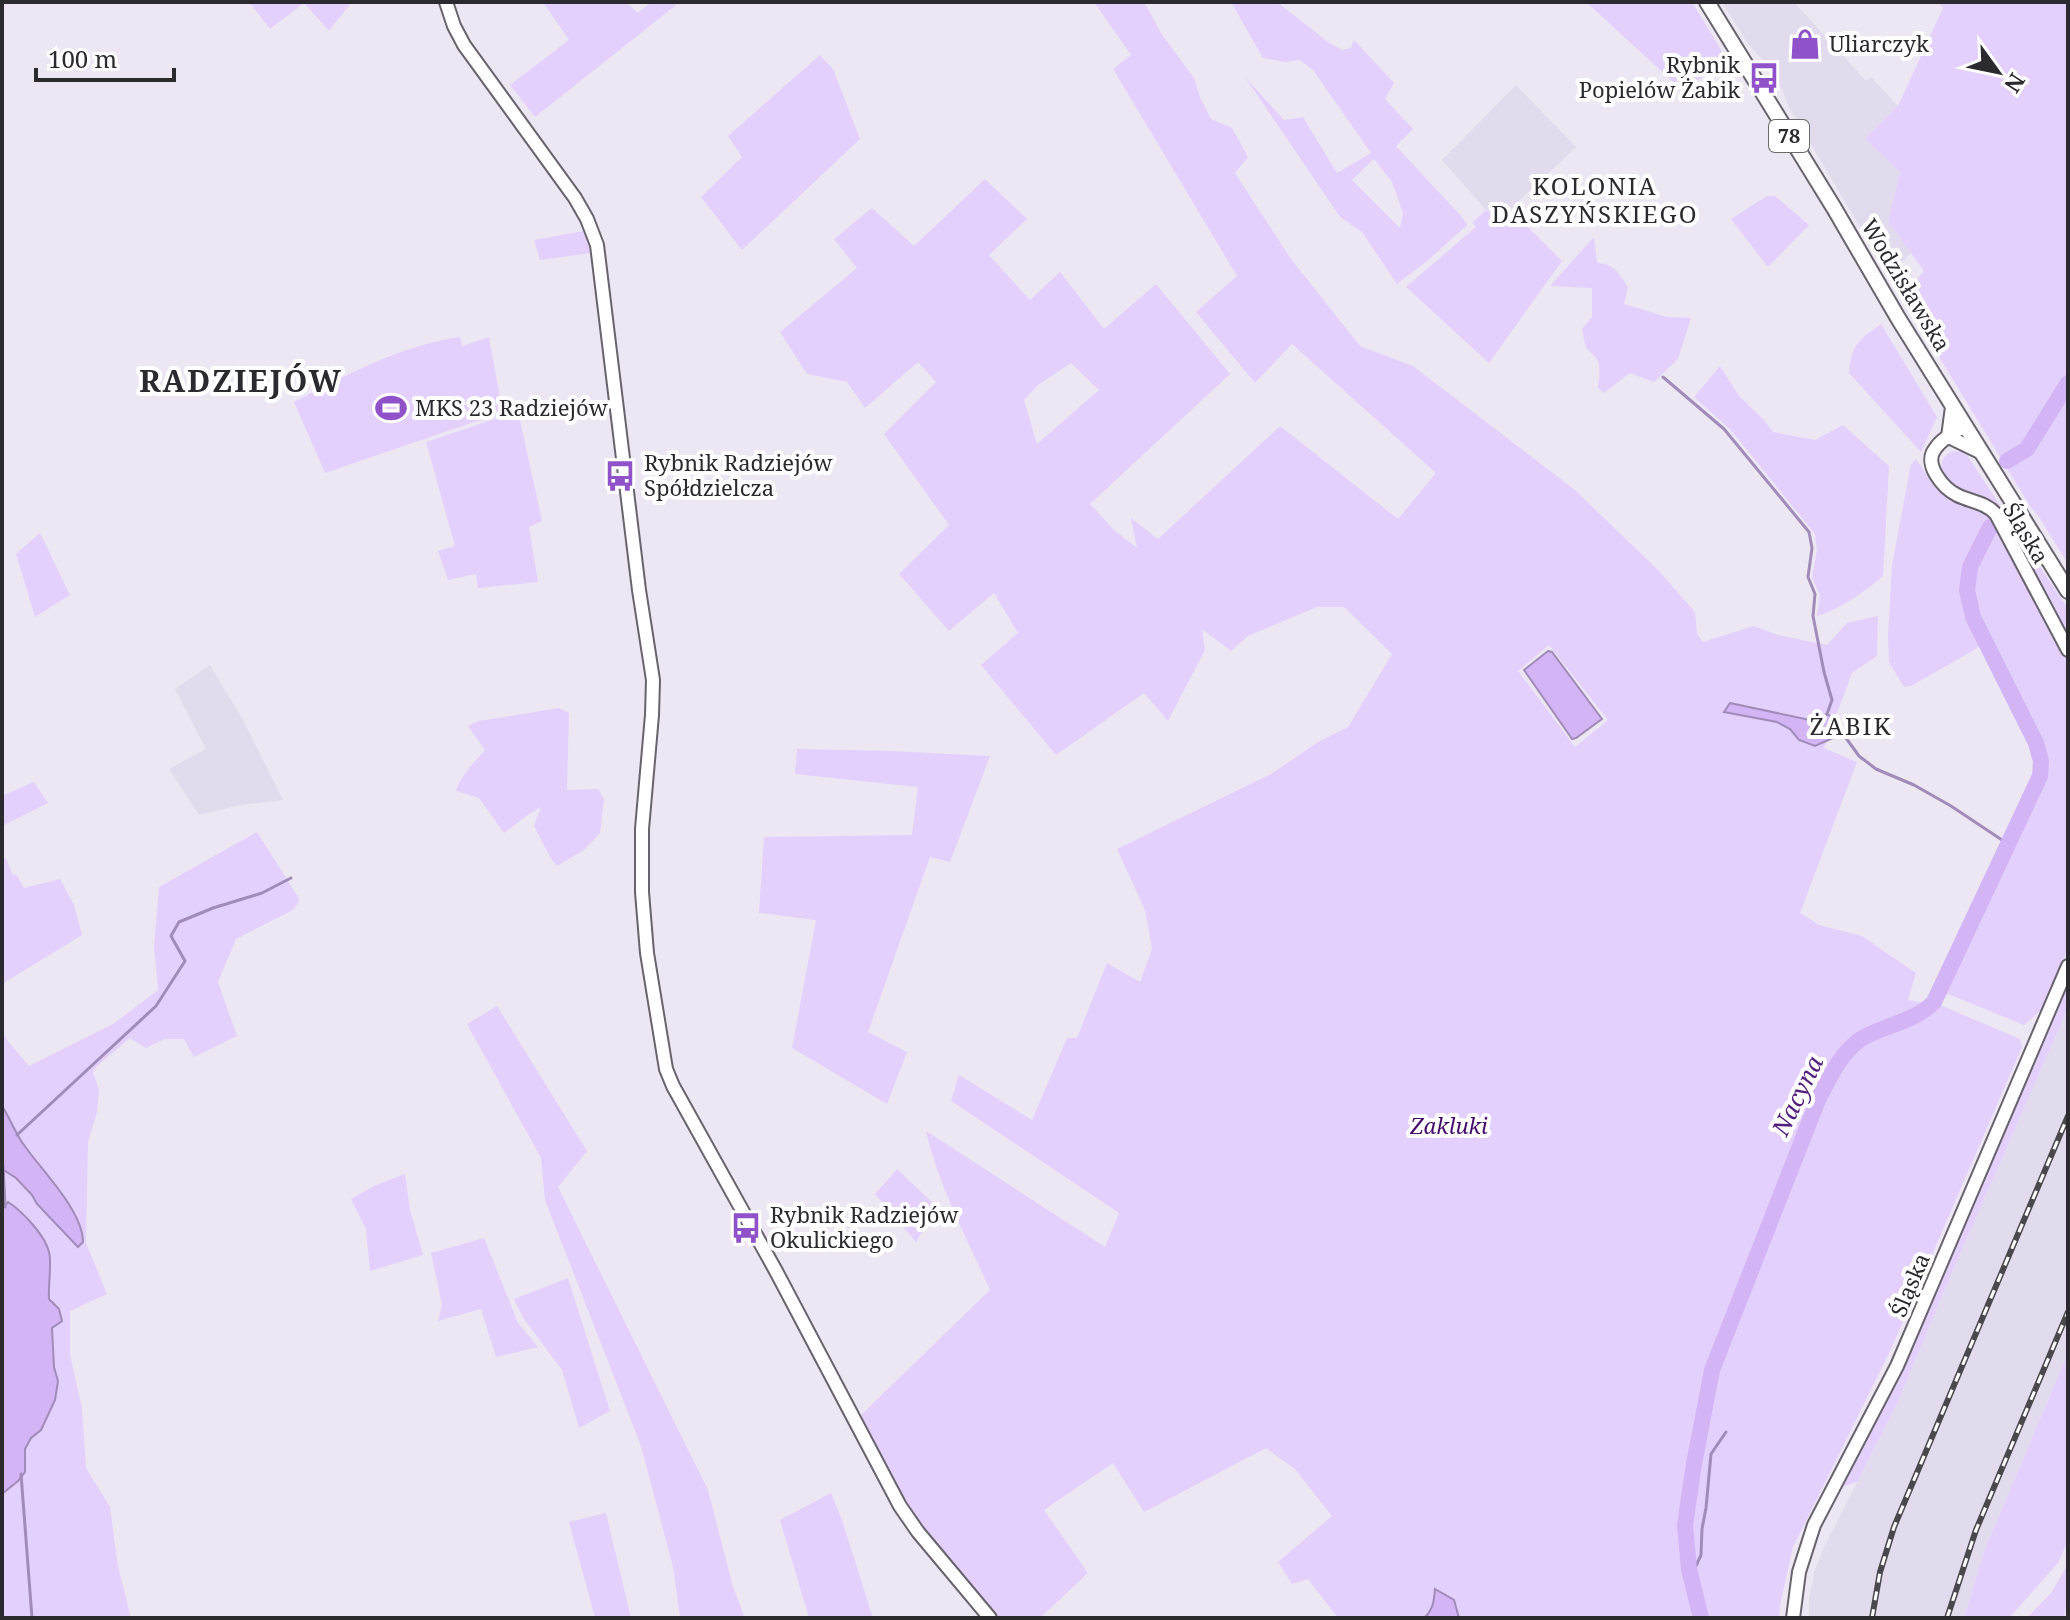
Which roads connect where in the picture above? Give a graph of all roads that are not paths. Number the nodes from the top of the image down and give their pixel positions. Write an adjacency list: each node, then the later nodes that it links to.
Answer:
1 (446, 2): 10 (street)
2 (1707, 2): 3 (main road, Wodzisławska / 78)
3 (1953, 407): 4 (main road, Wodzisławska / 78); 5 (main road)
4 (1965, 426): 5 (street, Śląska); 6 (main road, Wodzisławska / 78)
5 (1949, 437): 6 (street); 8 (street, Śląska)
6 (1982, 453): 7 (main road, Wodzisławska / 78)
7 (2068, 591)
8 (2068, 650)
9 (2068, 966): 11 (street, Śląska)
10 (990, 1618)
11 (1793, 1618)

